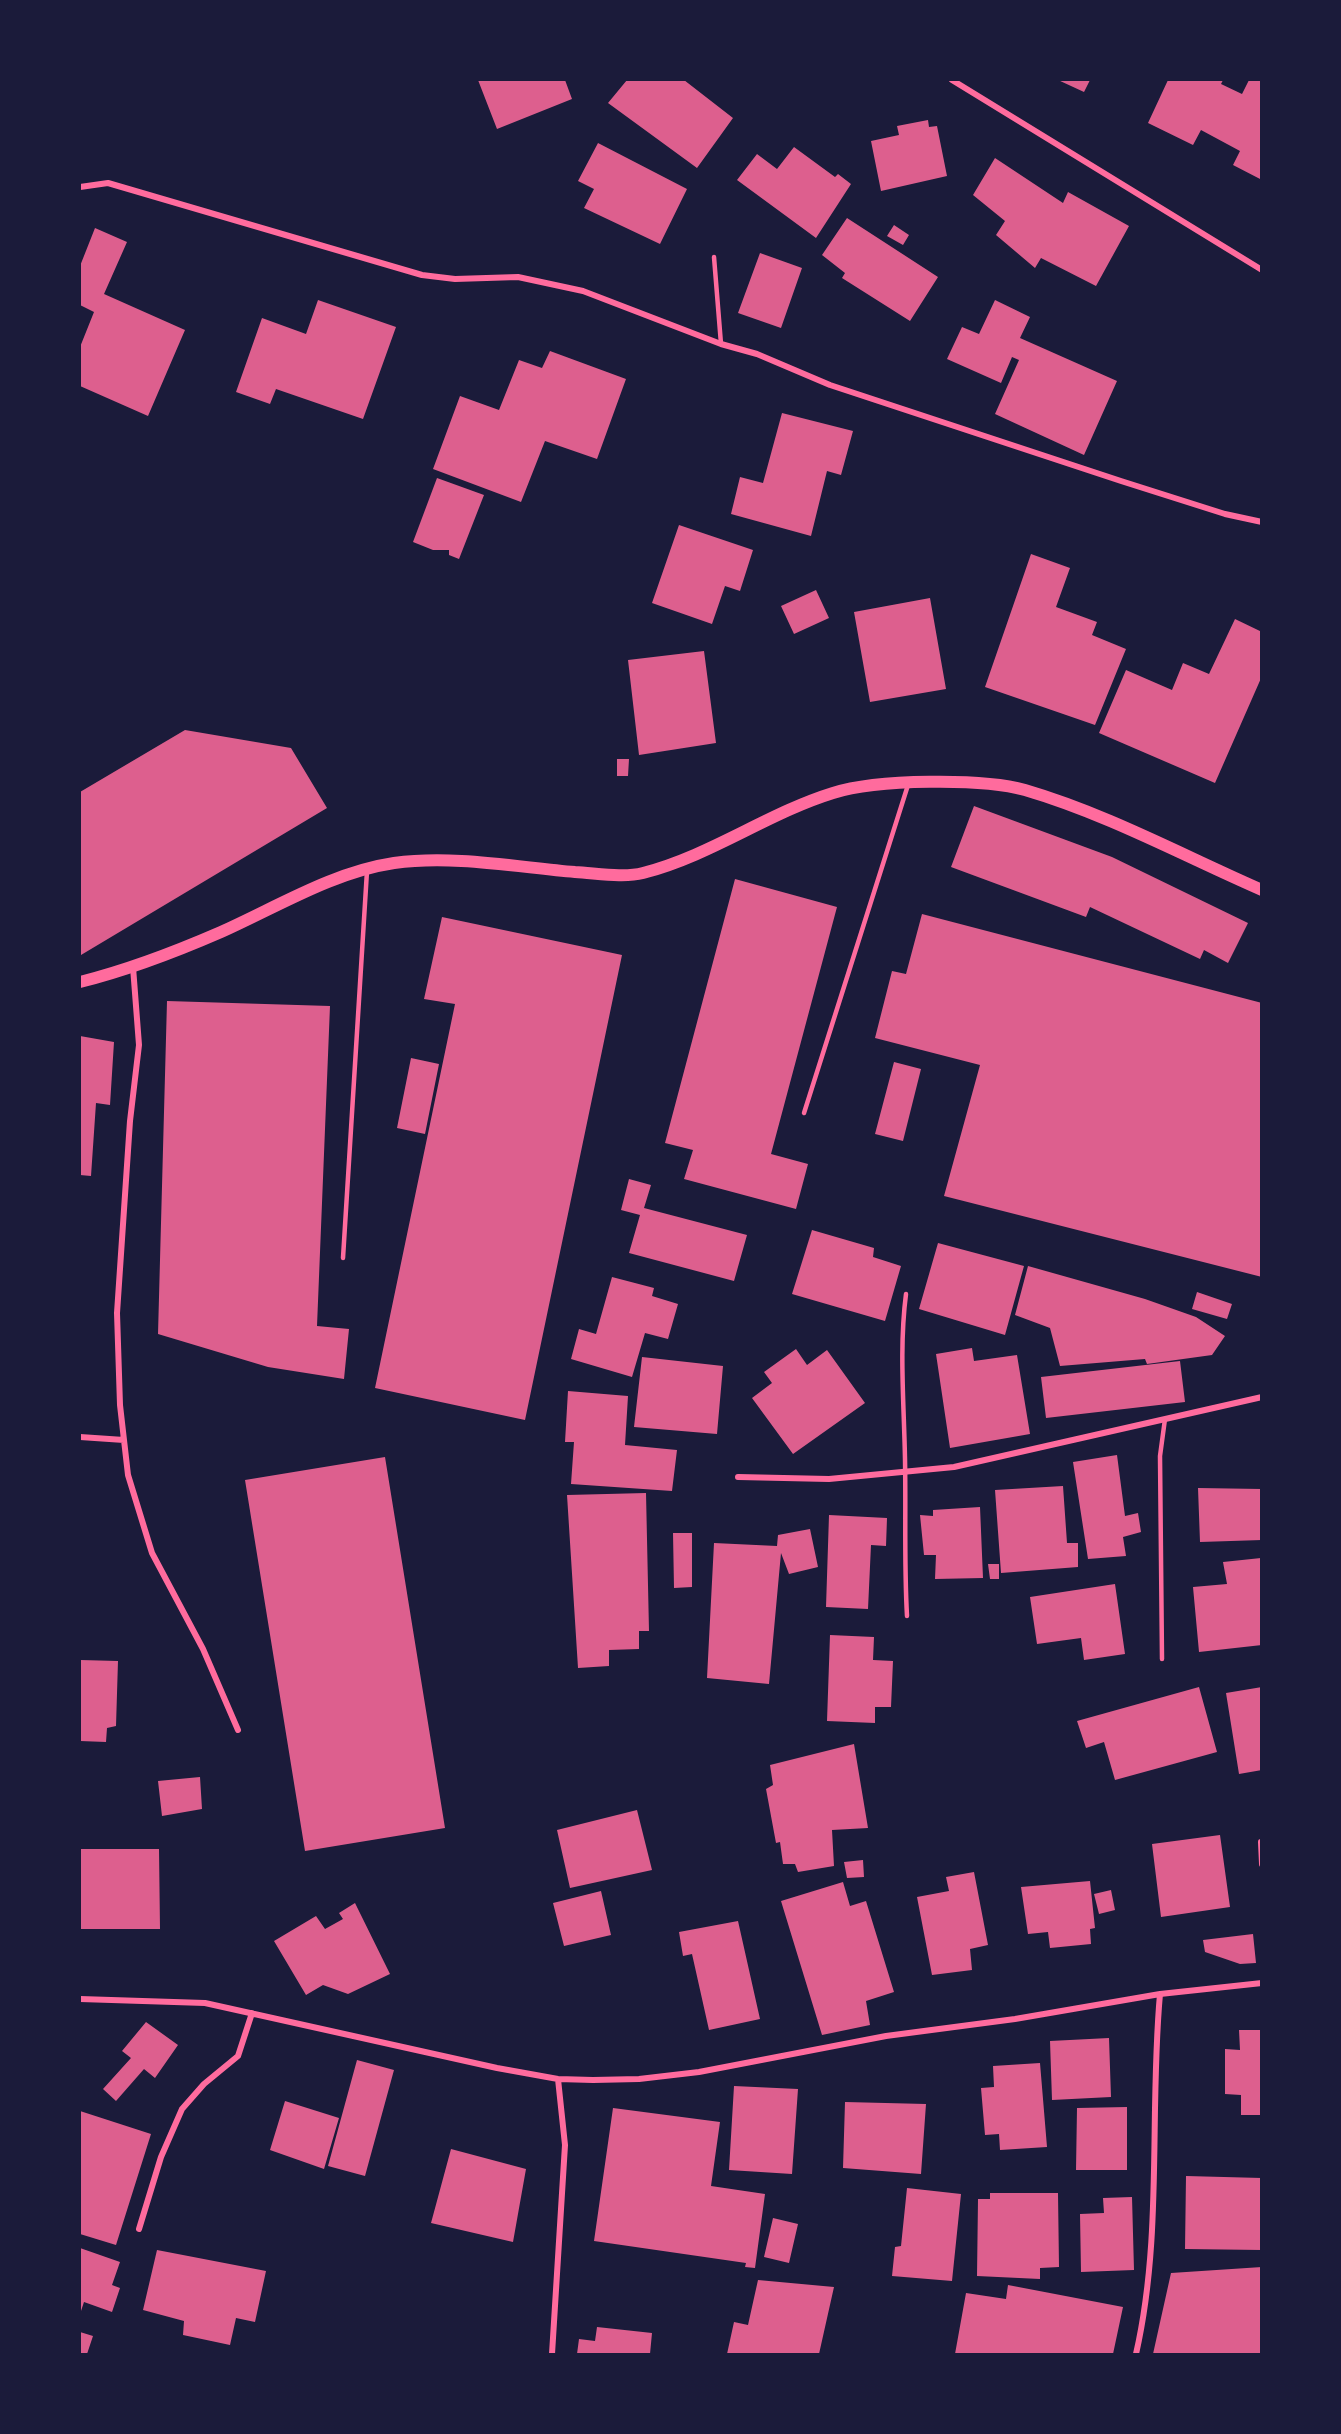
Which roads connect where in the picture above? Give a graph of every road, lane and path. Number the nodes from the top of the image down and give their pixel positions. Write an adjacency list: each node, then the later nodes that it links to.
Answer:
1 (952, 80): 4 (street)
2 (80, 187): 5 (street)
3 (714, 257): 5 (lane)
4 (1262, 270)
5 (721, 344): 6 (street)
6 (1262, 522)
7 (909, 782): 8 (main road); 9 (main road); 12 (lane)
8 (367, 868): 10 (main road); 13 (lane)
9 (1262, 890)
10 (133, 967): 11 (main road); 18 (street)
11 (80, 982)
12 (804, 1113)
13 (343, 1258)
14 (906, 1293): 19 (lane)
15 (1262, 1397): 16 (street)
16 (1165, 1419): 19 (street); 22 (lane)
17 (80, 1437): 18 (street)
18 (124, 1440): 23 (street)
19 (905, 1472): 20 (street); 21 (lane)
20 (738, 1477)
21 (907, 1616)
22 (1162, 1659)
23 (238, 1730)
24 (1261, 1842): 25 (street)
25 (1262, 1864)
26 (1262, 1983): 27 (street)
27 (1161, 1994): 30 (street); 33 (street)
28 (80, 1999): 29 (street)
29 (252, 2013): 30 (street); 31 (street)
30 (558, 2079): 32 (street)
31 (139, 2229)
32 (552, 2355)
33 (1136, 2355)

